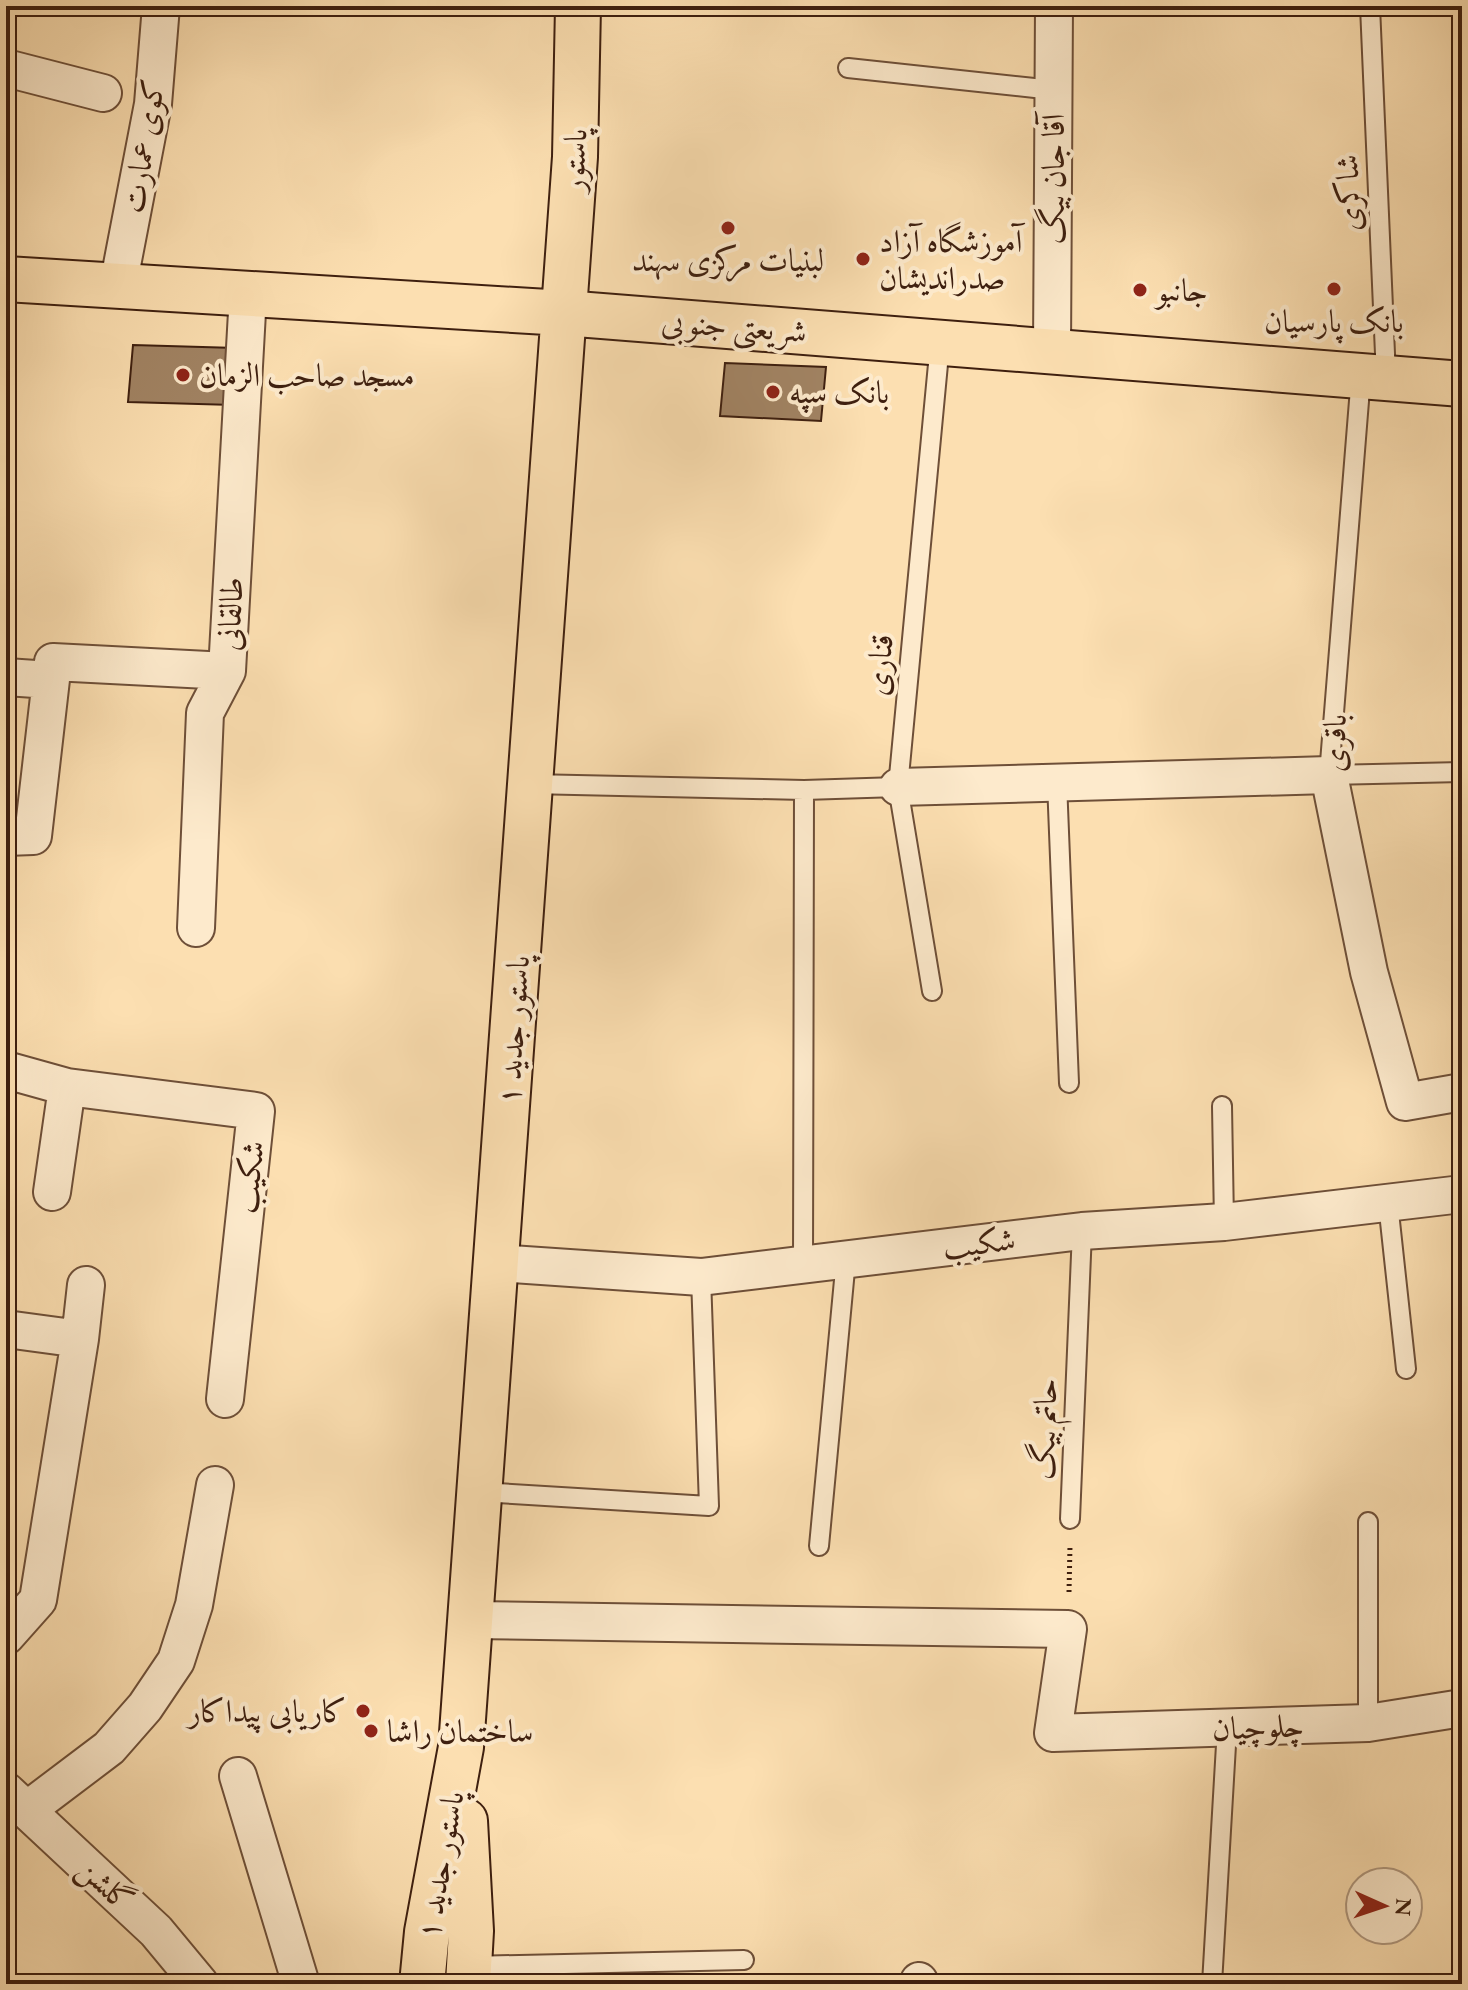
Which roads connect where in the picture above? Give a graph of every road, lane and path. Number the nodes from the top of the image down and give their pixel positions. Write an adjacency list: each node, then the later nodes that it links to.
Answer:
1 (161, 6): 10 (street, کوی عمارت)
2 (578, 6): 12 (main road, پاستور)
3 (1054, 6): 7 (street, آقا جان بیگ)
4 (1370, 6): 15 (lane, شاکری)
5 (6, 68): 8 (street)
6 (848, 68): 7 (lane)
7 (1053, 90): 14 (street, آقا جان بیگ)
8 (103, 93)
9 (6, 279): 10 (main road, شریعتی جنوبی)
10 (118, 286): 11 (main road, شریعتی جنوبی)
11 (248, 294): 12 (main road, شریعتی جنوبی); 17 (street, طالقانی)
12 (564, 313): 13 (main road, شریعتی جنوبی); 23 (main road, پاستور جدید ۱)
13 (940, 342): 14 (main road, شریعتی جنوبی); 24 (lane, قناری)
14 (1052, 351): 15 (main road, شریعتی جنوبی)
15 (1373, 376): 16 (main road, شریعتی جنوبی); 21 (lane, باقری)
16 (1462, 384)
17 (227, 671): 19 (street); 27 (street, طالقانی)
18 (6, 677): 19 (street)
19 (50, 680): 26 (street)
20 (1462, 772): 21 (lane)
21 (1329, 775): 22 (street); 32 (street, باقری)
22 (1057, 782): 24 (street); 30 (lane)
23 (530, 784): 25 (lane); 40 (main road, پاستور جدید ۱)
24 (898, 787): 25 (lane); 28 (lane, قناری)
25 (804, 790): 41 (lane)
26 (6, 837)
27 (196, 928)
28 (932, 991)
29 (6, 1070): 31 (street, شکیب)
30 (1069, 1083)
31 (67, 1087): 34 (street); 47 (street, شکیب)
32 (1462, 1092)
33 (1222, 1106): 37 (lane)
34 (52, 1192)
35 (1462, 1194): 36 (street, شکیب)
36 (1388, 1203): 37 (street, شکیب); 46 (lane)
37 (1224, 1222): 38 (street, شکیب)
38 (1082, 1231): 39 (street, شکیب); 50 (lane, حاتم بیگ)
39 (846, 1259): 41 (street, شکیب); 52 (lane)
40 (496, 1263): 42 (street, شکیب); 49 (main road, پاستور جدید ۱)
41 (803, 1265): 42 (street, شکیب)
42 (701, 1277): 49 (lane)
43 (86, 1285): 45 (street)
44 (6, 1329): 45 (street)
45 (80, 1339): 55 (street)
46 (1406, 1369)
47 (225, 1399)
48 (215, 1485): 61 (street)
49 (480, 1492): 53 (main road, پاستور جدید ۱)
50 (1070, 1519): 54 (path, حاتم بیگ)
51 (1368, 1522): 57 (lane)
52 (819, 1546)
53 (471, 1620): 54 (street); 59 (main road, پاستور جدید ۱)
54 (1068, 1629): 58 (street, چلوچیان)
55 (6, 1636)
56 (1462, 1708): 57 (street, چلوچیان)
57 (1368, 1723): 58 (street, چلوچیان)
58 (1227, 1728): 67 (lane)
59 (461, 1747): 63 (main road, پاستور جدید ۱); 66 (main road, پاستور جدید ۱)
60 (238, 1776): 65 (street)
61 (16, 1800): 64 (street, گلشن)
62 (744, 1960): 63 (lane)
63 (468, 1975)
64 (200, 1984)
65 (301, 1984)
66 (422, 1984)
67 (1212, 1984)

